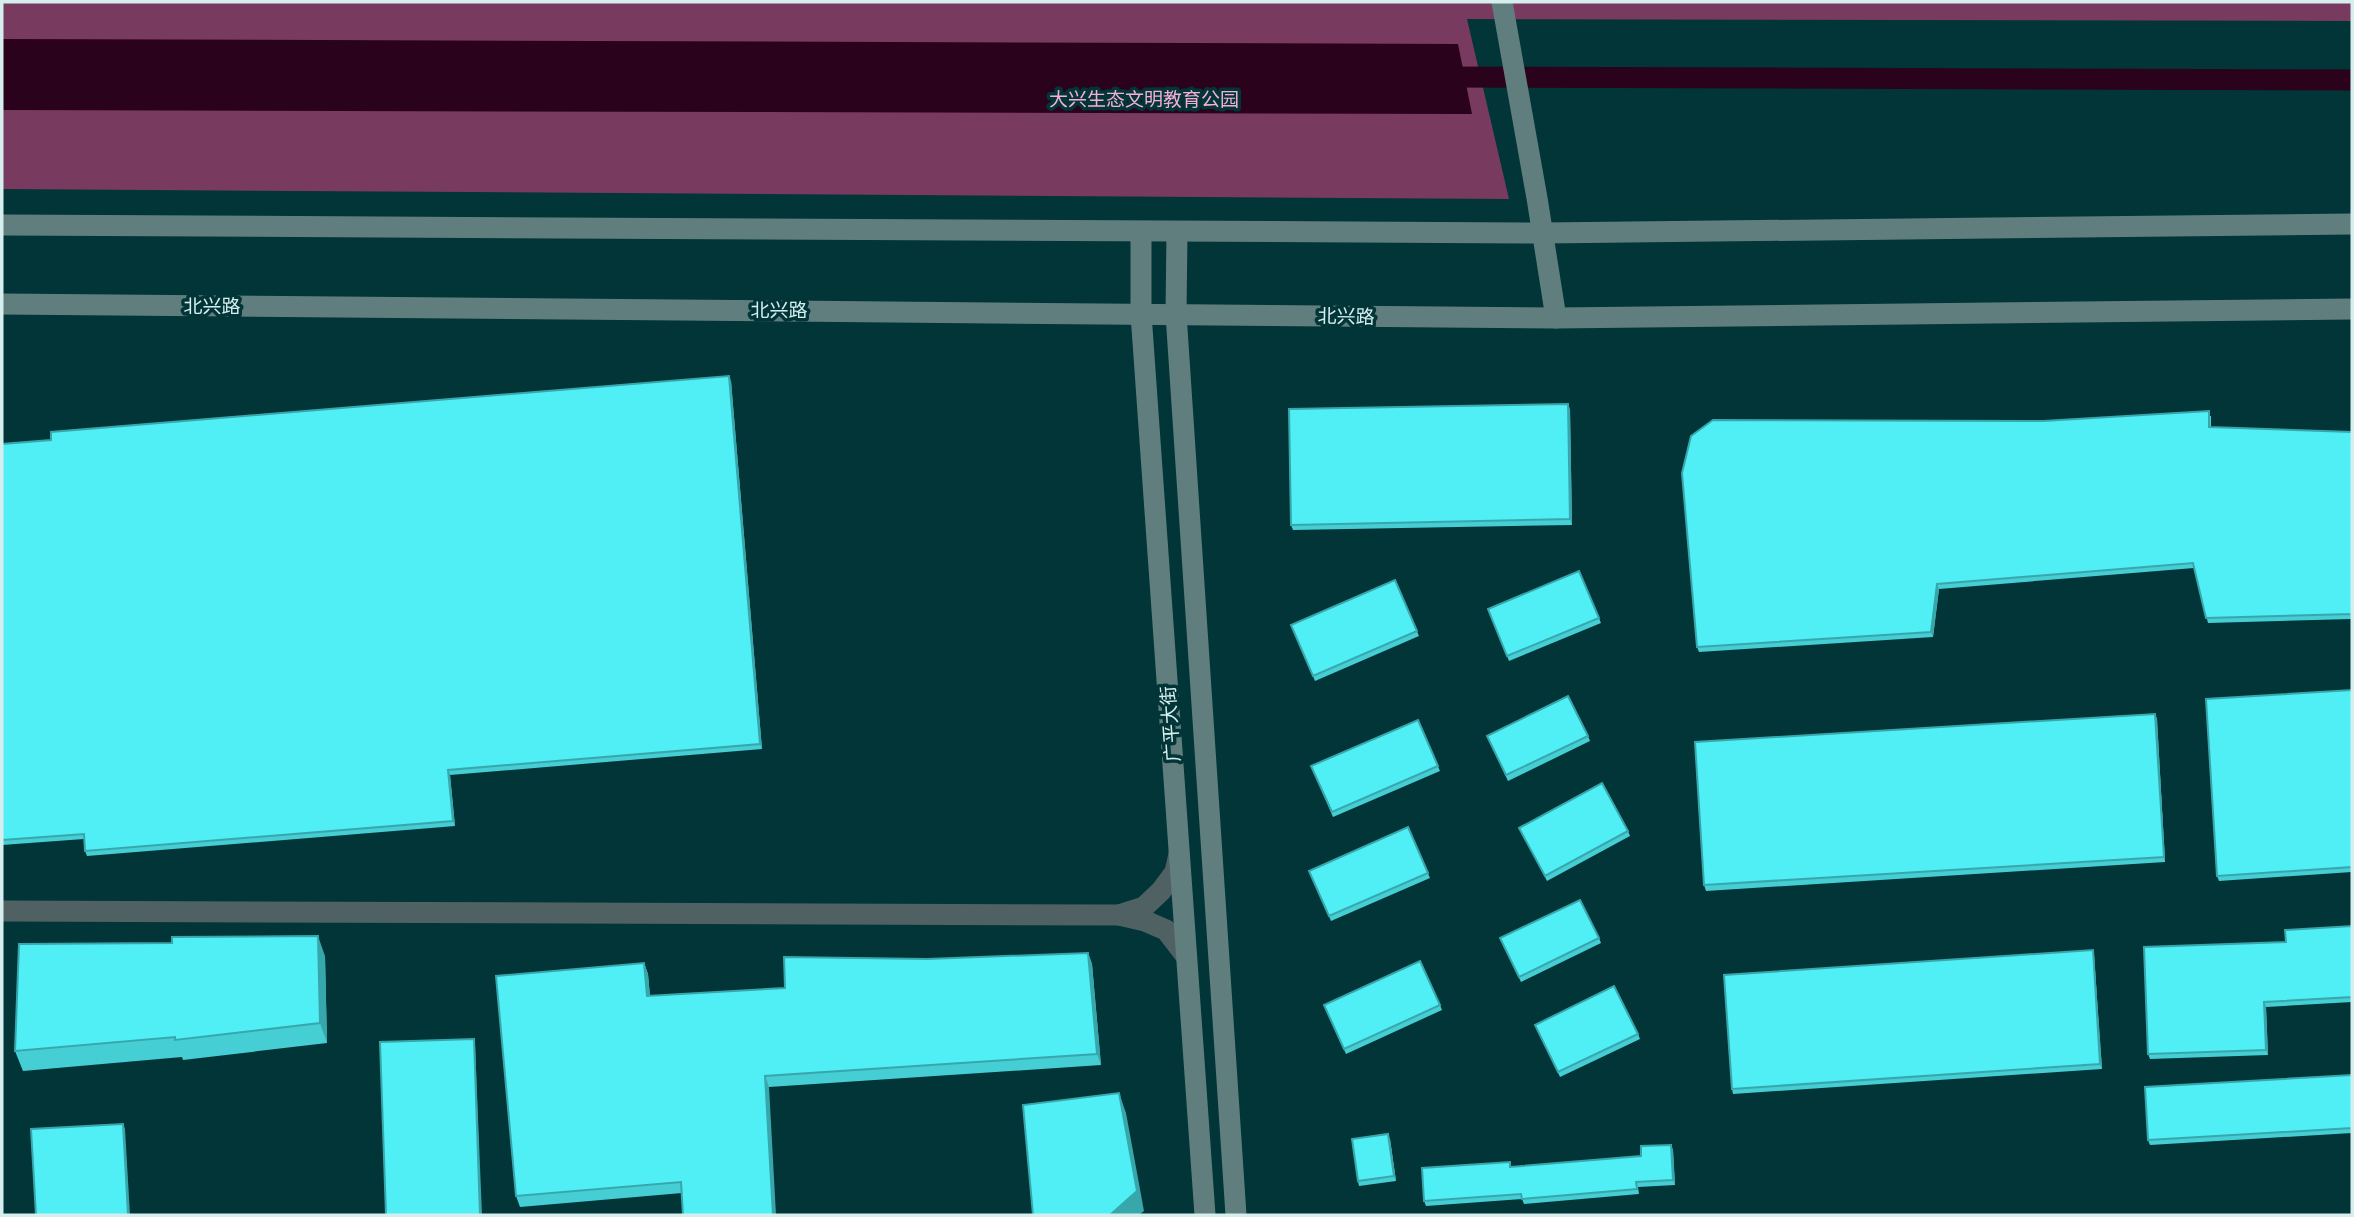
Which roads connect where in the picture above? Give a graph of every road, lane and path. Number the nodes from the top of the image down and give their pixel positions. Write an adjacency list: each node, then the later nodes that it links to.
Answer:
1 (1502, 2): 6 (main road)
2 (2352, 224): 6 (main road)
3 (2, 226): 4 (main road)
4 (1141, 232): 5 (main road); 9 (main road, 广平大街)
5 (1177, 232): 6 (main road); 10 (main road, 广平大街)
6 (1543, 233): 11 (main road)
7 (2, 304): 9 (main road, 北兴路)
8 (2352, 309): 11 (main road, 北兴路)
9 (1142, 314): 10 (main road, 北兴路); 12 (main road, 广平大街)
10 (1176, 314): 11 (main road, 北兴路); 17 (main road, 广平大街)
11 (1556, 318)
12 (1179, 855): 14 (street); 15 (main road, 广平大街)
13 (2, 911): 14 (street)
14 (1119, 915): 15 (street)
15 (1186, 956): 16 (main road, 广平大街)
16 (1205, 1215)
17 (1236, 1215)

